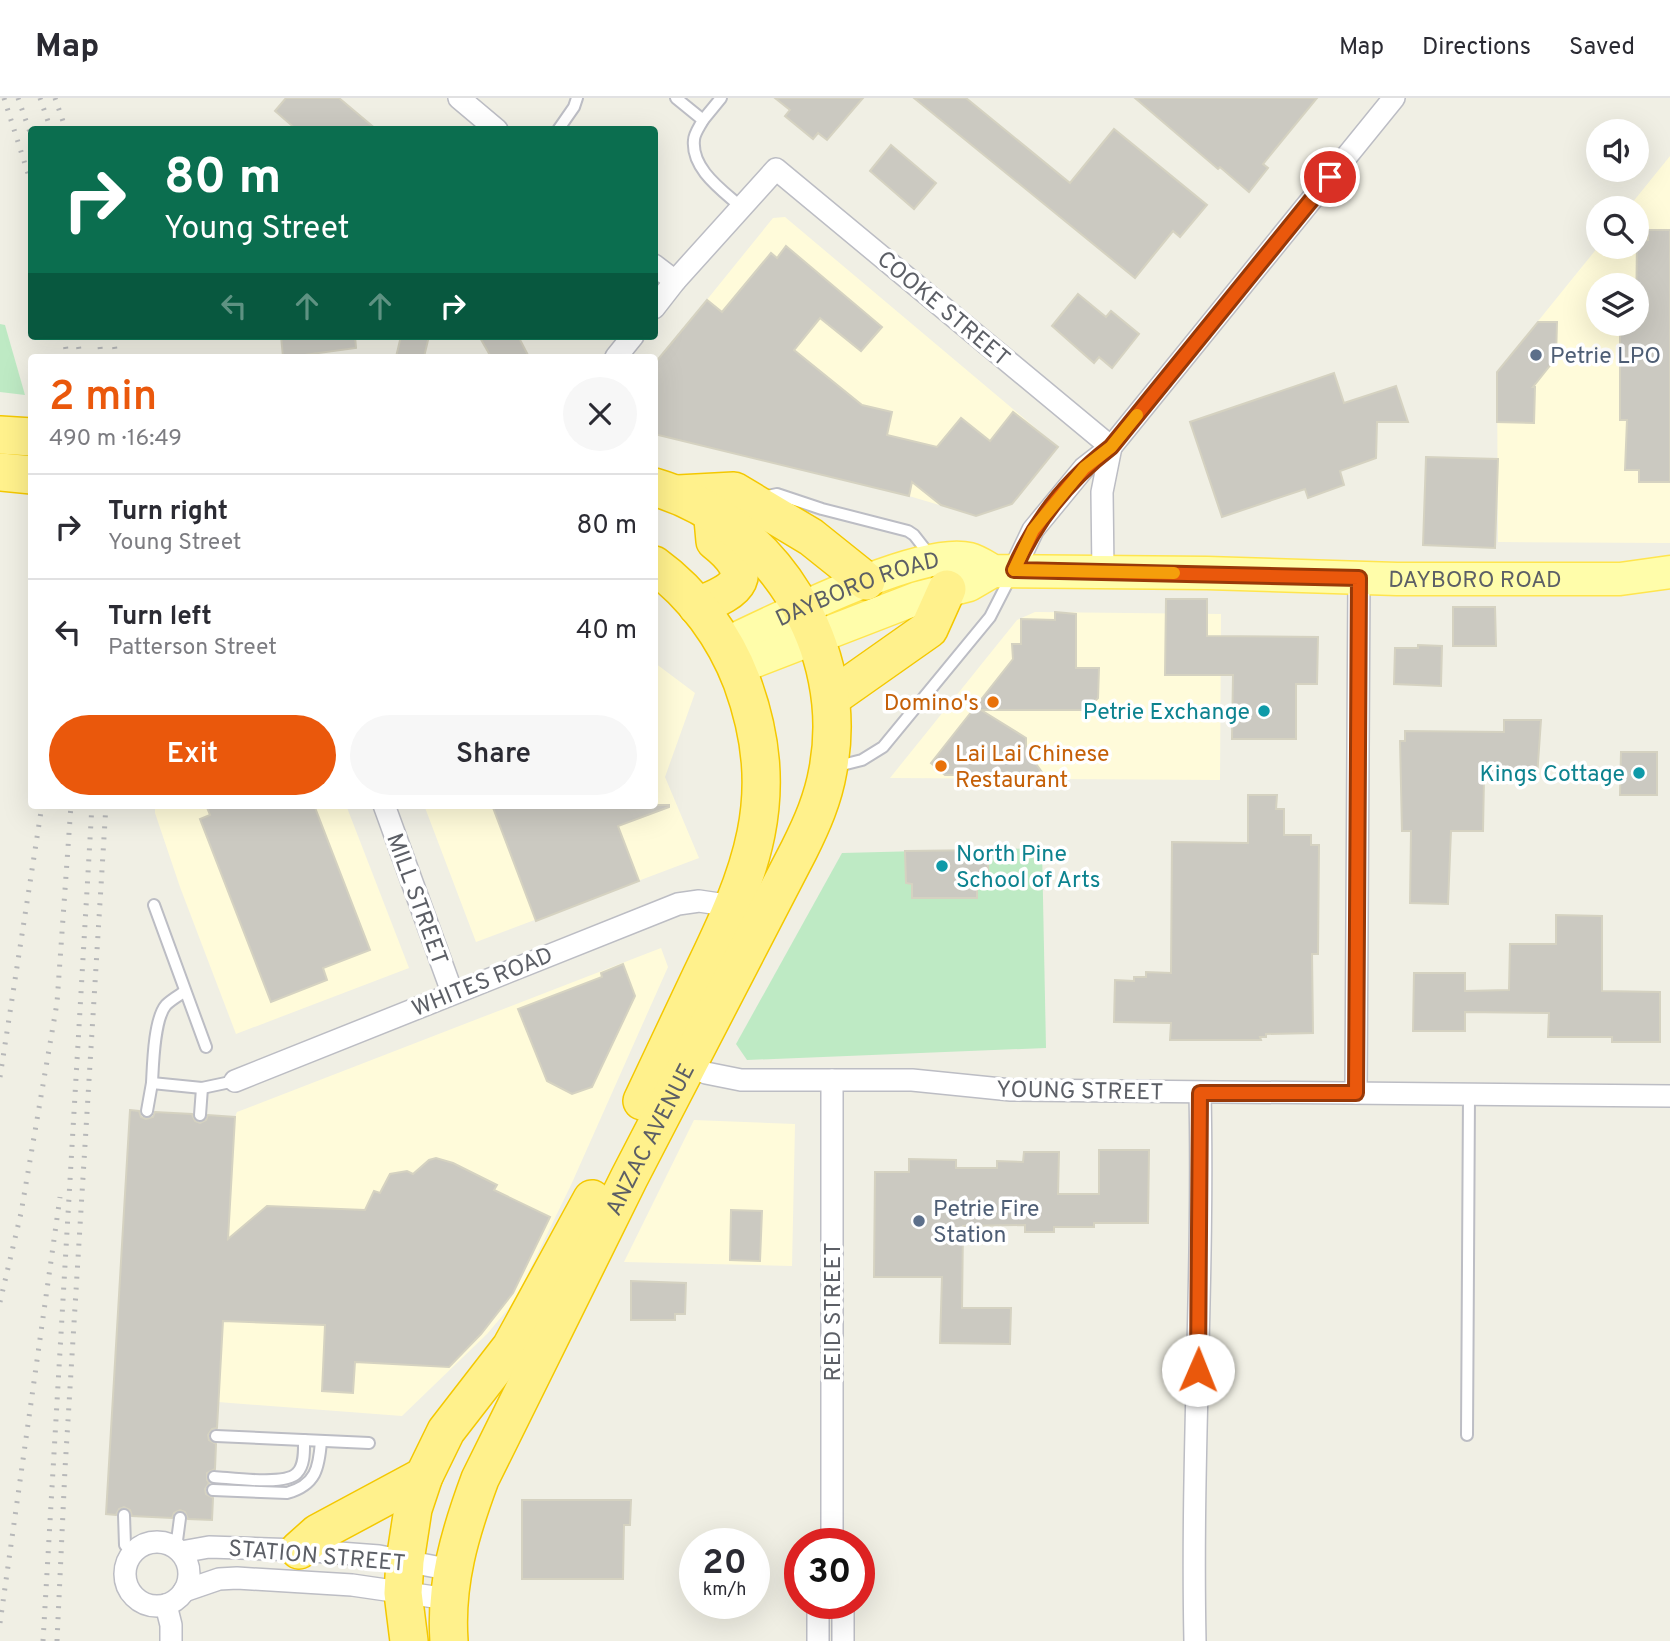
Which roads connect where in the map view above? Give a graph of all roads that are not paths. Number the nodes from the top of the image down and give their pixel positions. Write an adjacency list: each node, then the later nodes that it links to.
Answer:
1 (459, 98): 7 (street)
2 (578, 98): 8 (lane)
3 (676, 98): 6 (lane)
4 (721, 98): 6 (lane)
5 (1394, 98): 15 (street)
6 (703, 120): 9 (lane)
7 (492, 126)
8 (561, 126)
9 (741, 207): 11 (street); 15 (street, COOKE STREET)
10 (658, 268): 11 (street)
11 (675, 281): 12 (street)
12 (658, 303)
13 (630, 340): 14 (street)
14 (619, 354)
15 (1111, 447): 22 (street); 23 (street)
16 (0, 472): 17 (highway)
17 (28, 475)
18 (666, 491): 19 (highway); 20 (highway, ANZAC AVENUE)
19 (750, 499): 25 (lane); 28 (highway)
20 (713, 513): 30 (highway); 31 (highway, ANZAC AVENUE)
21 (658, 568): 30 (highway, ANZAC AVENUE)
22 (1004, 571): 23 (main road, DAYBORO ROAD); 25 (main road, DAYBORO ROAD); 34 (lane)
23 (1103, 572): 26 (main road, DAYBORO ROAD)
24 (1670, 572): 27 (main road, DAYBORO ROAD)
25 (941, 575): 28 (main road, DAYBORO ROAD); 31 (main road, DAYBORO ROAD); 33 (highway)
26 (1359, 578): 27 (main road, DAYBORO ROAD); 47 (street)
27 (1620, 579): 29 (main road, DAYBORO ROAD)
28 (866, 581): 31 (main road, DAYBORO ROAD)
29 (1670, 591)
30 (697, 606): 32 (highway, ANZAC AVENUE)
31 (809, 623): 32 (main road, DAYBORO ROAD); 33 (highway, ANZAC AVENUE)
32 (731, 656): 37 (highway, ANZAC AVENUE)
33 (831, 698): 34 (highway, ANZAC AVENUE)
34 (829, 769): 41 (highway, ANZAC AVENUE)
35 (385, 809): 39 (street, MILL STREET)
36 (154, 905): 38 (lane)
37 (733, 906): 39 (street, WHITES ROAD); 41 (highway, ANZAC AVENUE)
38 (184, 992): 40 (lane); 44 (lane)
39 (452, 992): 43 (street, WHITES ROAD)
40 (206, 1047)
41 (676, 1059): 42 (street, YOUNG STREET); 57 (highway, ANZAC AVENUE); 67 (highway, ANZAC AVENUE)
42 (832, 1080): 46 (street, YOUNG STREET); 62 (street, REID STREET)
43 (235, 1081): 45 (lane)
44 (152, 1083): 45 (lane); 50 (lane)
45 (202, 1088): 51 (lane)
46 (1200, 1093): 47 (street, YOUNG STREET); 77 (street)
47 (1356, 1093): 48 (street, YOUNG STREET)
48 (1469, 1094): 49 (street, YOUNG STREET); 52 (lane)
49 (1670, 1096)
50 (148, 1111)
51 (200, 1115)
52 (1467, 1435)
53 (216, 1436): 54 (lane)
54 (304, 1440): 55 (lane); 58 (lane)
55 (321, 1441): 56 (lane); 59 (lane)
56 (369, 1443)
57 (424, 1476): 64 (highway); 66 (highway, ANZAC AVENUE)
58 (214, 1477)
59 (213, 1490)
60 (124, 1515): 65 (lane)
61 (180, 1518): 63 (lane)
62 (832, 1528)
63 (179, 1550): 64 (street, STATION STREET); 65 (street); 68 (street)
64 (299, 1550): 66 (street, STATION STREET)
65 (132, 1554): 69 (street)
66 (404, 1577): 67 (street, STATION STREET); 67 (street, STATION STREET); 68 (street, STATION STREET); 73 (highway, ANZAC AVENUE)
67 (450, 1585): 74 (highway, ANZAC AVENUE)
68 (184, 1591): 69 (street)
69 (166, 1605): 72 (street)
70 (818, 1619): 75 (street)
71 (843, 1619): 76 (street)
72 (171, 1641)
73 (409, 1641)
74 (449, 1641)
75 (817, 1641)
76 (843, 1641)
77 (1195, 1641)

